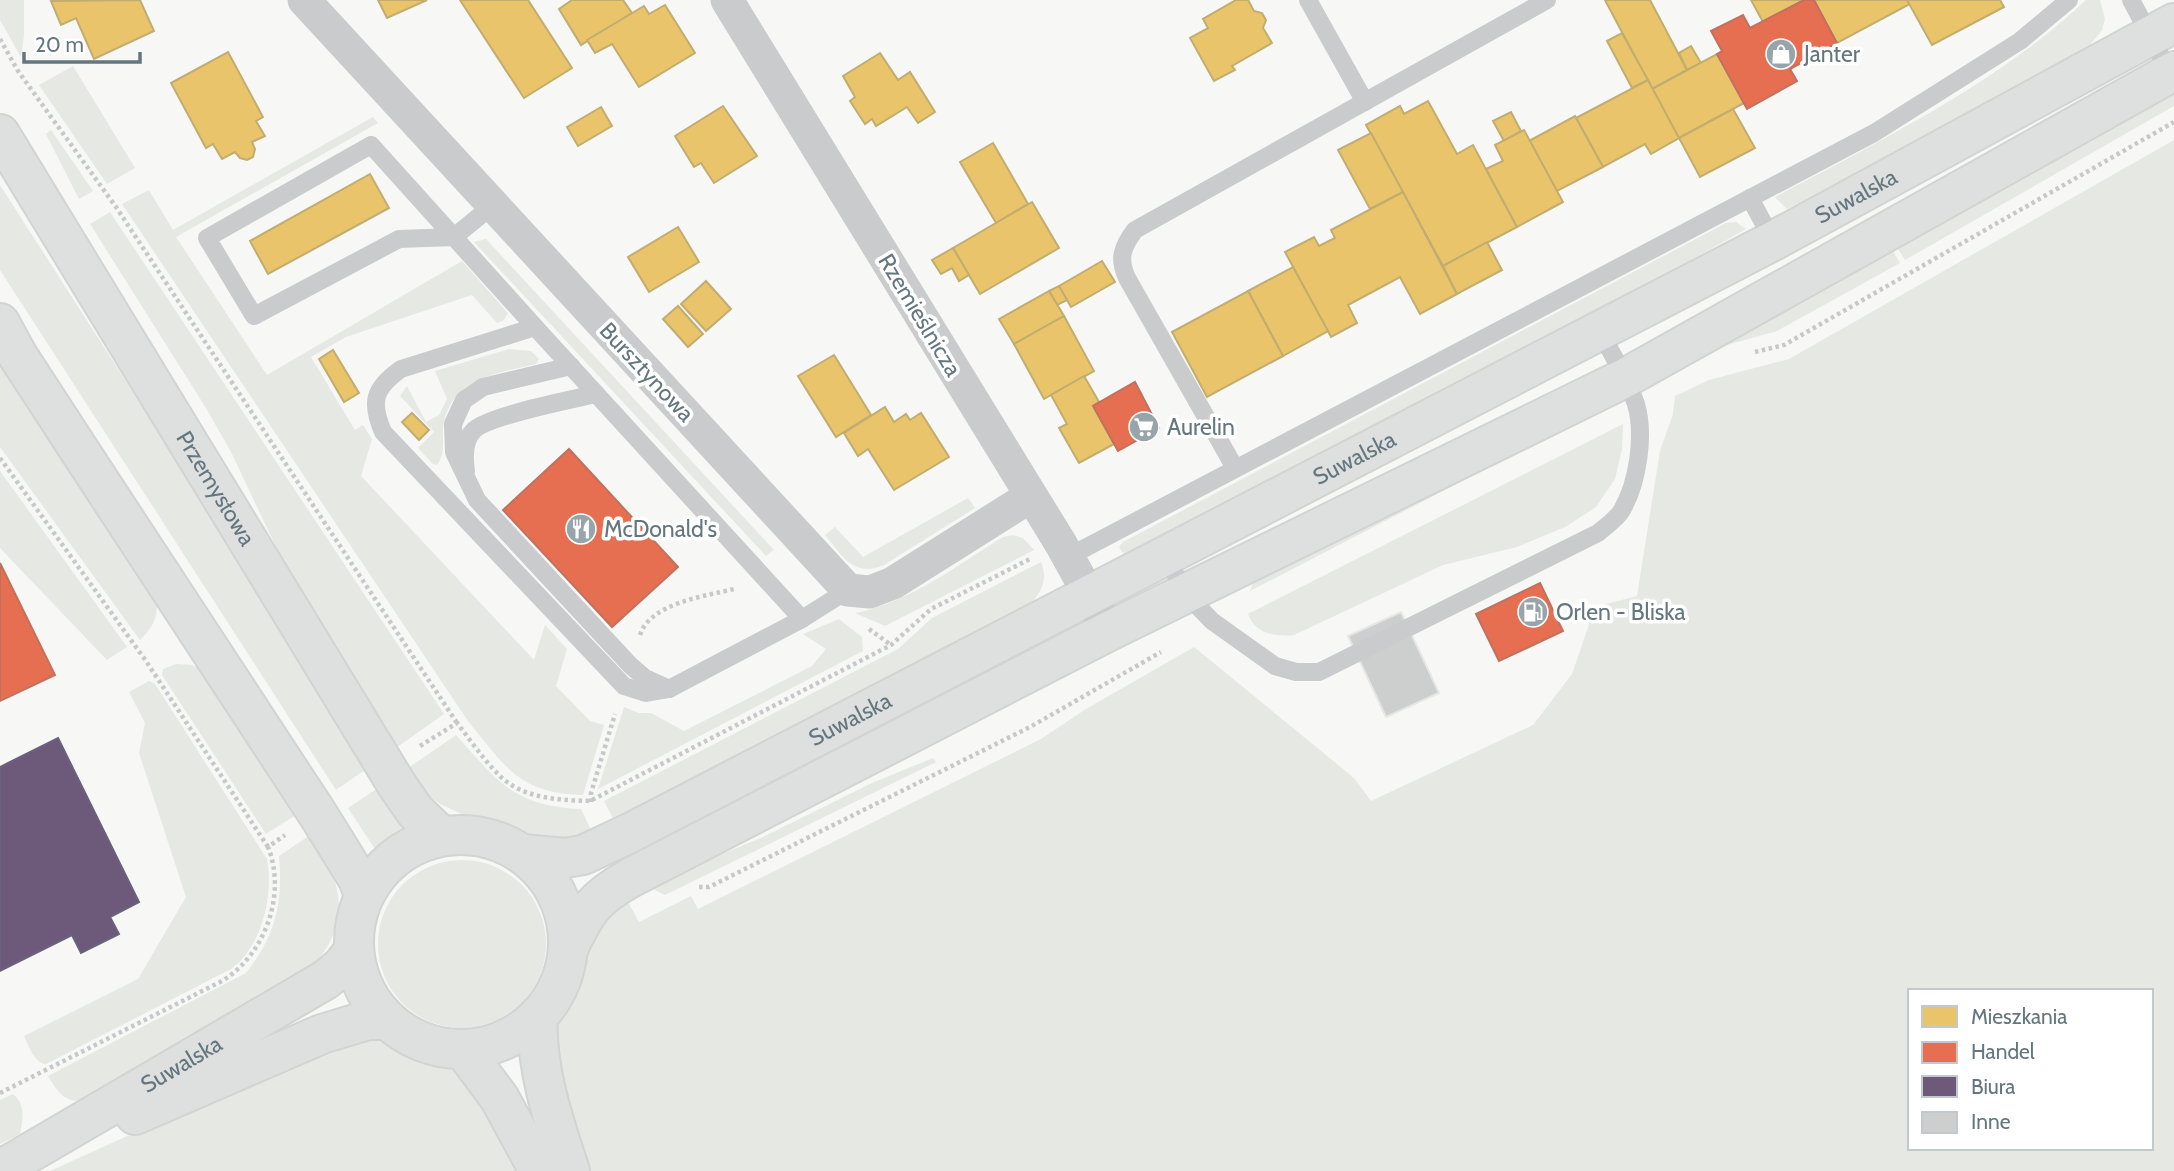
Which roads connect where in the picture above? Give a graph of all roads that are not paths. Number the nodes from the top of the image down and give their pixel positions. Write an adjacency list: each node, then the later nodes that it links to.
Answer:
1 (304, 0): 12 (street, Bursztynowa)
2 (727, 0): 23 (street, Rzemieślnicza)
3 (1308, 0): 9 (lane)
4 (1547, 0): 9 (lane)
5 (2069, 0): 11 (lane)
6 (2131, 0): 7 (lane)
7 (2162, 29): 8 (lane); 14 (street, Suwalska)
8 (2172, 72): 19 (street, Suwalska)
9 (1365, 102): 21 (lane)
10 (0, 134): 32 (street, Przemysłowa)
11 (1750, 198): 14 (lane); 21 (lane)
12 (493, 205): 13 (lane); 26 (street, Bursztynowa)
13 (454, 237): 13 (lane); 16 (lane)
14 (1773, 241): 17 (street, Suwalska)
15 (0, 323): 34 (street)
16 (535, 327): 18 (lane); 31 (lane)
17 (1599, 330): 19 (lane); 24 (street, Suwalska)
18 (571, 366): 20 (lane); 22 (lane)
19 (1625, 378): 27 (street, Suwalska); 27 (lane)
20 (596, 394): 22 (lane); 29 (lane)
21 (1236, 468): 25 (lane)
22 (467, 481): 31 (lane)
23 (1031, 496): 25 (street, Rzemieślnicza); 26 (street)
24 (1166, 556): 27 (lane); 28 (street, Suwalska)
25 (1068, 557): 28 (street, Rzemieślnicza)
26 (848, 590): 29 (lane)
27 (1185, 593): 30 (street, Suwalska)
28 (1090, 597): 30 (street, Rzemieślnicza); 33 (street, Suwalska)
29 (802, 619): 31 (lane)
30 (1109, 631): 35 (street, Suwalska)
31 (669, 688)
32 (441, 836): 33 (street); 34 (street)
33 (523, 854): 35 (street)
34 (365, 895): 36 (street)
35 (568, 949): 37 (street)
36 (354, 950): 38 (street); 40 (street, Suwalska)
37 (538, 1016): 39 (street); 42 (street)
38 (387, 1020): 39 (street); 40 (street, Suwalska)
39 (463, 1048): 41 (street)
40 (0, 1170)
41 (539, 1171)
42 (570, 1171)

